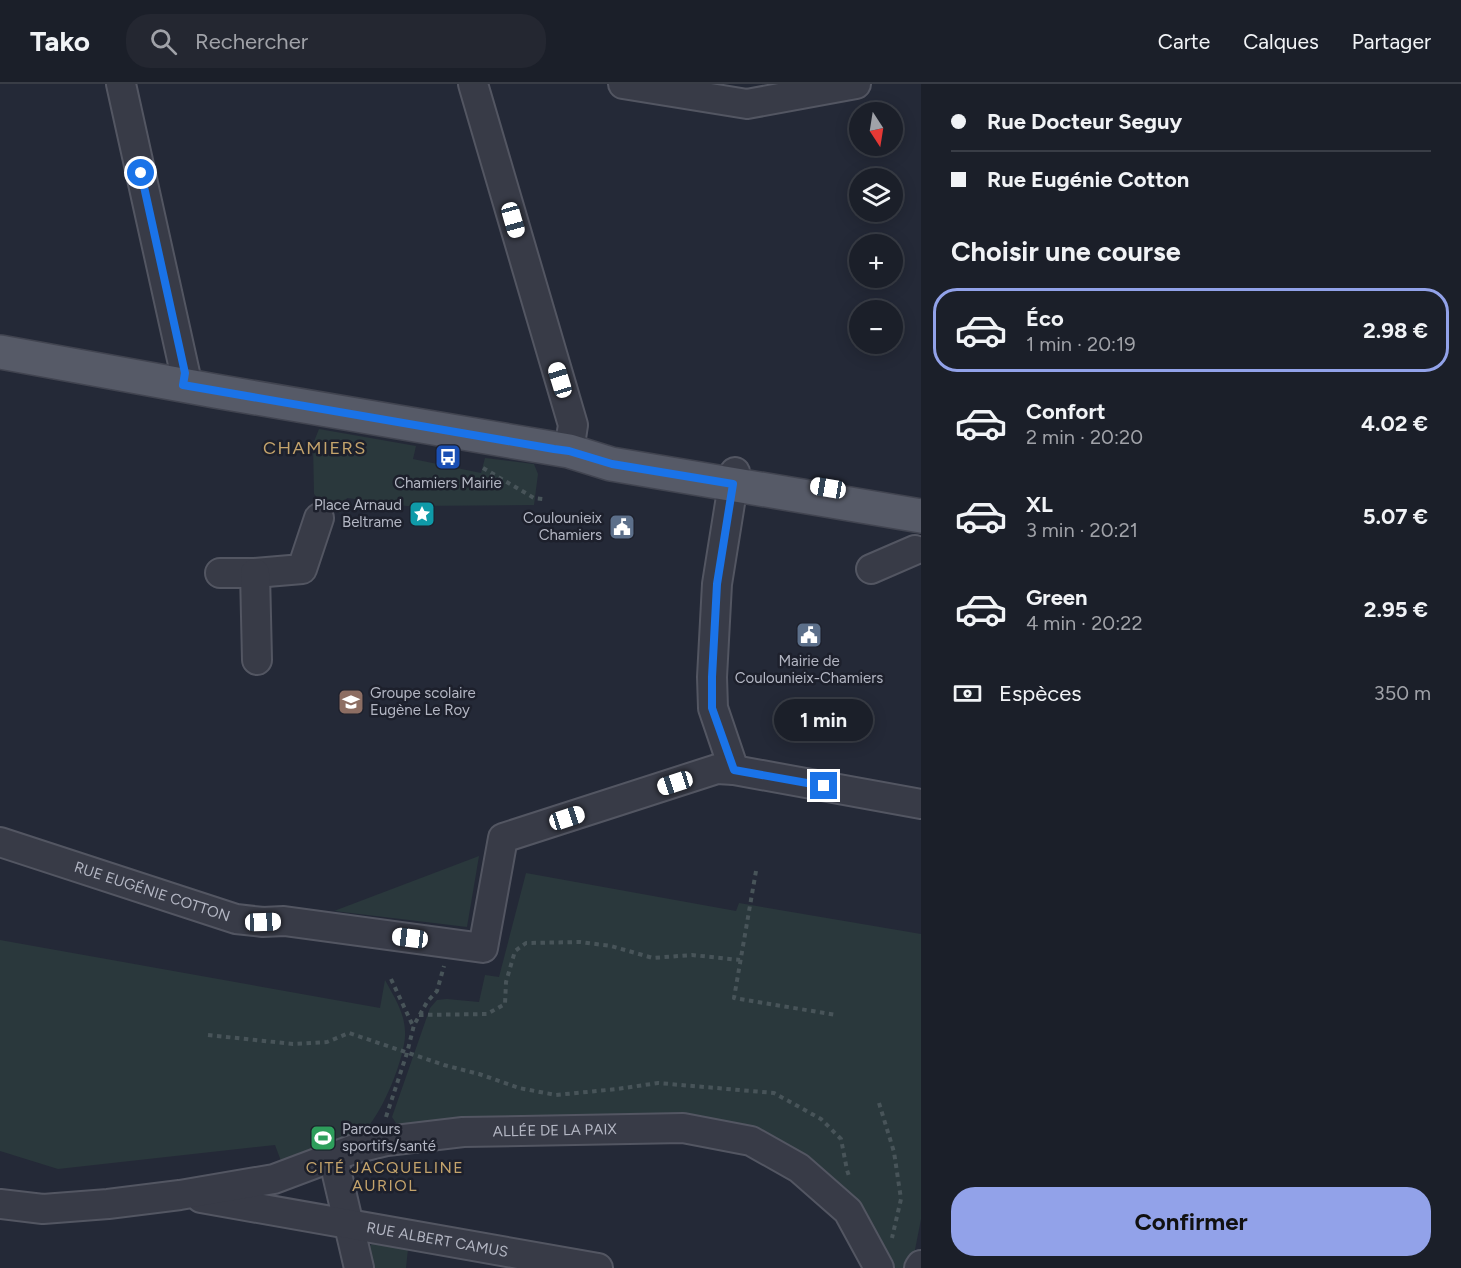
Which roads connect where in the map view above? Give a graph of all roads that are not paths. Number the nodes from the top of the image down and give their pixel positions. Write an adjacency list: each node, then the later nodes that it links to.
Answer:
1 (121, 84): 6 (street)
2 (473, 84): 7 (street)
3 (623, 84): 4 (street)
4 (856, 84)
5 (0, 352): 6 (main road)
6 (183, 385): 7 (main road)
7 (569, 451): 8 (main road)
8 (734, 478): 9 (main road); 10 (main road); 17 (street)
9 (921, 503)
10 (921, 517): 12 (street)
11 (319, 518): 15 (street)
12 (918, 551): 13 (street)
13 (871, 569)
14 (220, 573): 15 (street)
15 (255, 573): 16 (street)
16 (257, 660)
17 (734, 770): 18 (street, RUE EUGÉNIE COTTON); 19 (street, RUE EUGÉNIE COTTON)
18 (921, 804)
19 (0, 842)
20 (333, 1157): 21 (street, ALLÉE DE LA PAIX); 23 (street); 26 (street, ALLÉE DE LA PAIX)
21 (180, 1195): 22 (street, ALLÉE DE LA PAIX); 23 (street, ALLÉE DE LA PAIX)
22 (0, 1204)
23 (348, 1224): 24 (street); 25 (street, RUE ALBERT CAMUS)
24 (359, 1268)
25 (598, 1268)
26 (879, 1268)

